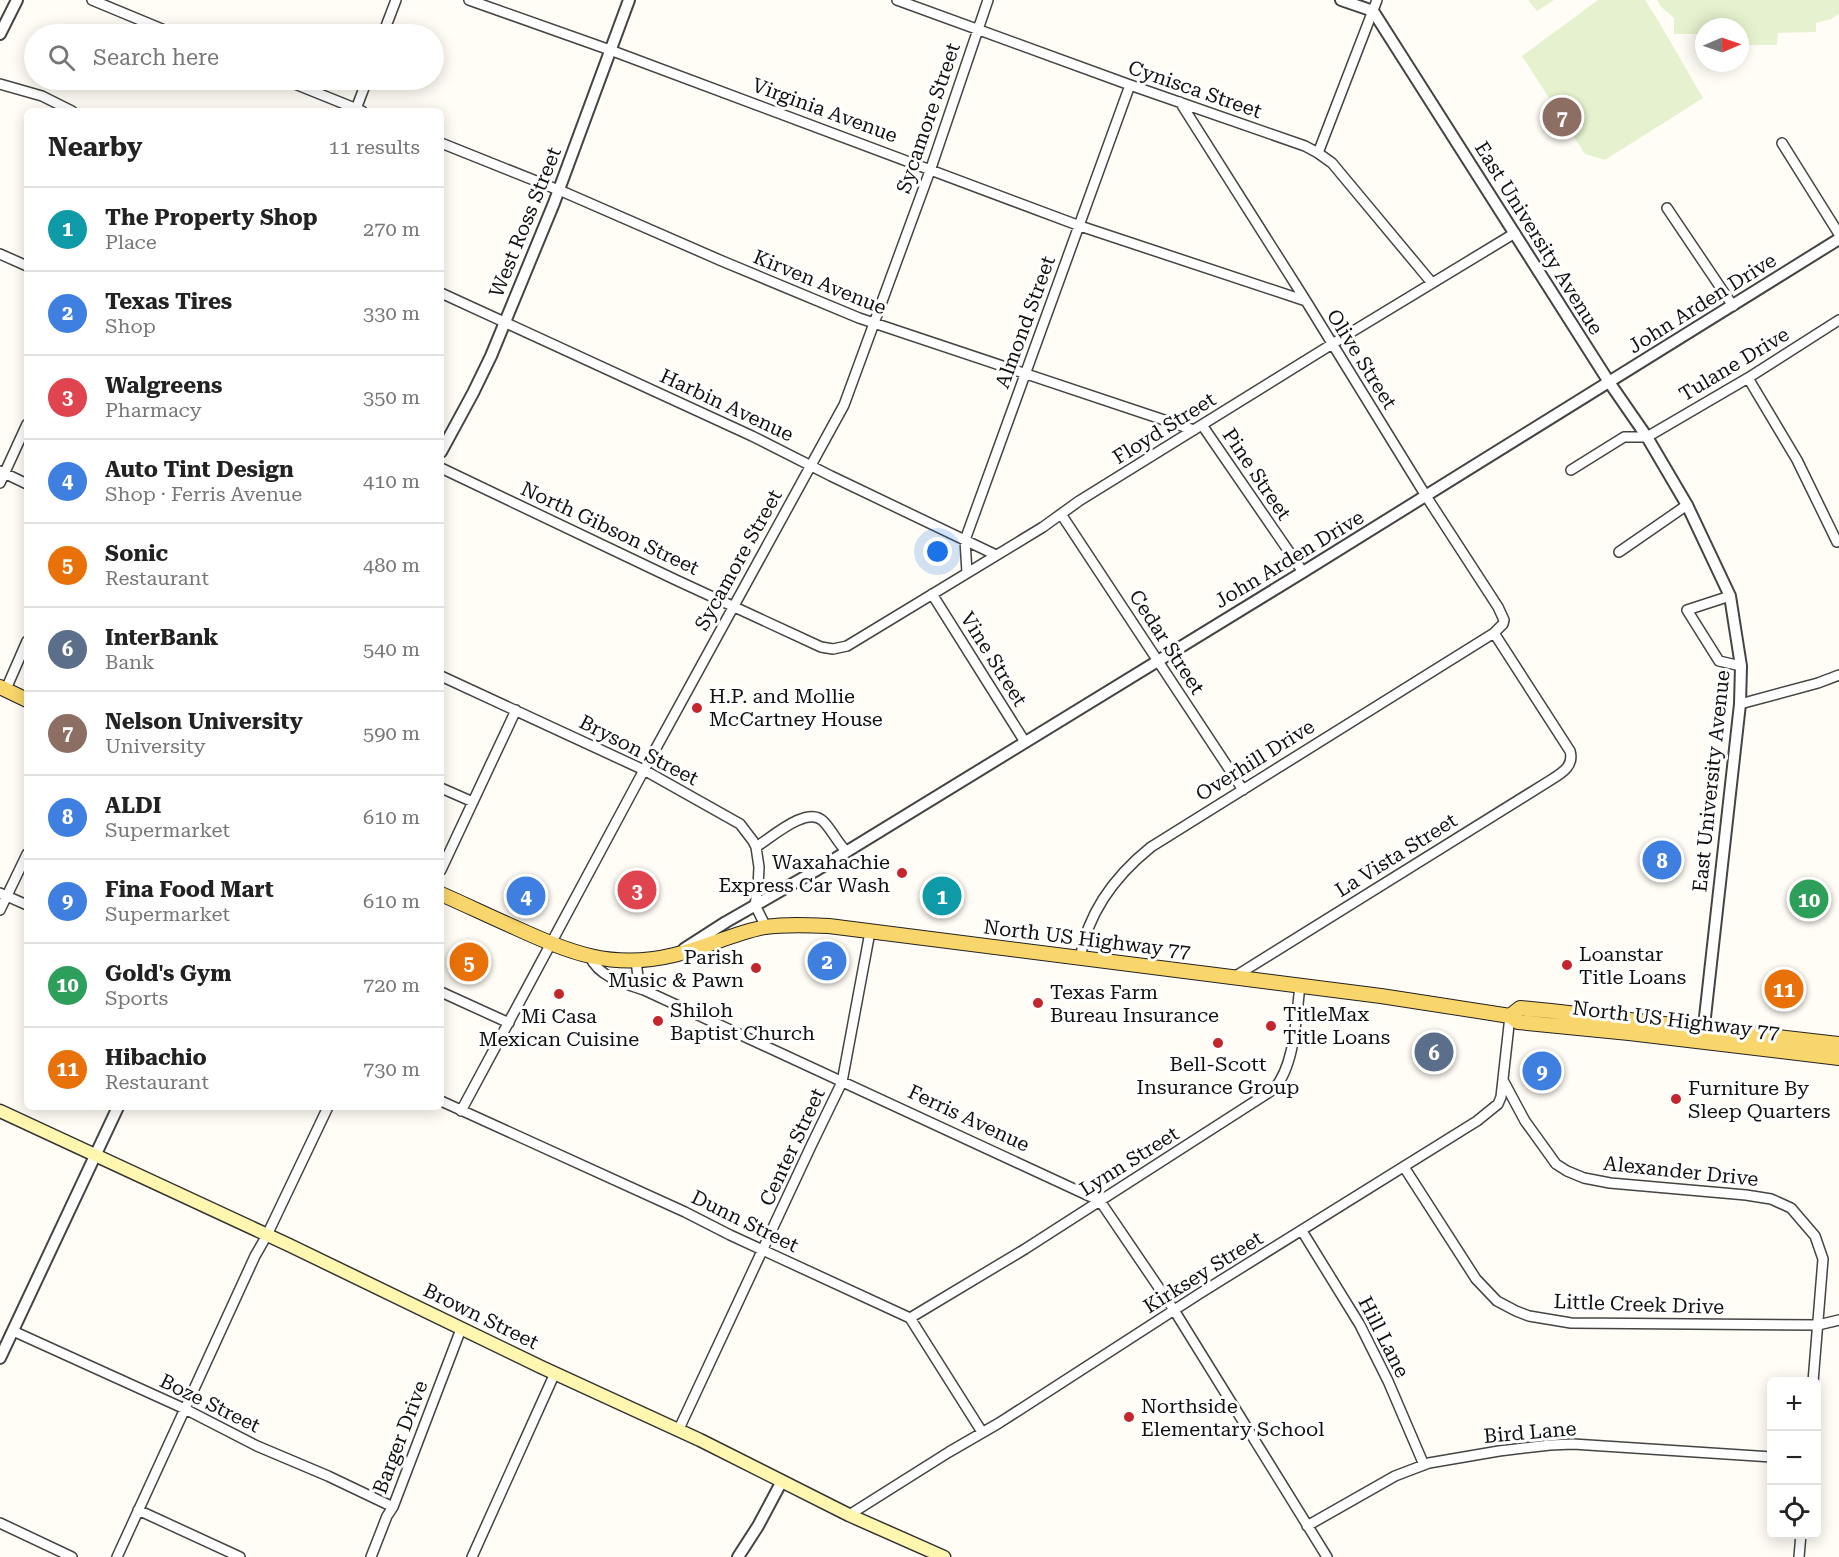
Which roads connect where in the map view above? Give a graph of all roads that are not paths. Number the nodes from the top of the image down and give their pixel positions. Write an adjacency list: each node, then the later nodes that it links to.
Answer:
1 (16, 0): 13 (street)
2 (92, 0): 10 (street)
3 (396, 0): 11 (street)
4 (469, 0): 14 (street, Virginia Avenue)
5 (629, 0): 14 (street, West Ross Street)
6 (897, 0): 12 (street, Cynisca Street)
7 (988, 0): 12 (street, Sycamore Street)
8 (1341, 0): 9 (street)
9 (1375, 5): 25 (street); 30 (street, East University Avenue)
10 (150, 24)
11 (387, 24)
12 (978, 29): 16 (street, Cynisca Street); 26 (street, Sycamore Street)
13 (0, 34)
14 (610, 50): 26 (street, Virginia Avenue); 27 (street, West Ross Street)
15 (0, 84): 20 (street)
16 (1130, 85): 19 (street, Cynisca Street); 29 (street, Almond Street)
17 (310, 90): 21 (street)
18 (364, 90): 22 (street)
19 (1180, 102): 25 (street, Cynisca Street); 37 (street, Olive Street)
20 (66, 108)
21 (354, 108)
22 (360, 108)
23 (1782, 143): 31 (street)
24 (444, 144): 27 (street, Kirven Avenue)
25 (1318, 153): 35 (street, Cynisca Street)
26 (931, 168): 29 (street, Virginia Avenue); 41 (street, Sycamore Street)
27 (559, 191): 40 (street, West Ross Street); 41 (street, Kirven Avenue)
28 (1667, 208): 38 (street)
29 (1080, 226): 37 (street, Virginia Avenue); 43 (street, Almond Street)
30 (1515, 233): 35 (street, Floyd Street); 45 (street, East University Avenue)
31 (1839, 234)
32 (1839, 239): 38 (street, John Arden Drive)
33 (0, 254): 34 (street)
34 (24, 265)
35 (1432, 283): 42 (street, Floyd Street)
36 (444, 294): 40 (street, Harbin Avenue)
37 (1306, 301): 42 (street, Olive Street)
38 (1732, 306): 45 (street, John Arden Drive)
39 (1839, 320): 44 (street, Tulane Drive)
40 (504, 323): 49 (street, West Ross Street); 50 (street, Harbin Avenue)
41 (874, 324): 43 (street, Kirven Avenue); 50 (street, Sycamore Street)
42 (1332, 345): 46 (street, Floyd Street); 56 (street, Olive Street)
43 (1025, 375): 46 (street, Kirven Avenue); 59 (street, Almond Street)
44 (1748, 378): 48 (street, Tulane Drive); 60 (street)
45 (1609, 382): 48 (street, East University Avenue); 56 (street, John Arden Drive)
46 (1198, 428): 58 (street, Floyd Street); 63 (street, Pine Street)
47 (24, 430): 53 (street)
48 (1647, 437): 52 (street); 57 (street, East University Avenue)
49 (444, 446)
50 (811, 466): 59 (street, Harbin Avenue); 67 (street, Sycamore Street)
51 (444, 469): 67 (street, North Gibson Street)
52 (1571, 470)
53 (2, 472): 54 (street); 55 (street)
54 (0, 483)
55 (24, 483)
56 (1426, 496): 63 (street, John Arden Drive); 68 (street, Olive Street)
57 (1687, 505): 61 (street); 66 (street, East University Avenue)
58 (1061, 514): 62 (street, Floyd Street); 71 (street, Cedar Street)
59 (965, 540): 62 (street, Harbin Avenue); 64 (street, Almond Street)
60 (1838, 542)
61 (1619, 552)
62 (996, 555): 64 (street, Floyd Street)
63 (1303, 572): 71 (street, John Arden Drive)
64 (967, 573): 65 (street, Floyd Street)
65 (932, 594): 70 (street, Floyd Street); 79 (street, Vine Street)
66 (1730, 596): 72 (street, East University Avenue); 72 (street)
67 (734, 607): 70 (street, North Gibson Street); 80 (street, Sycamore Street)
68 (1494, 633): 82 (street, Overhill Drive); 100 (street, La Vista Street)
69 (24, 647): 75 (street)
70 (830, 649)
71 (1157, 661): 79 (street, John Arden Drive); 82 (street, Cedar Street)
72 (1741, 666): 77 (street, East University Avenue)
73 (1839, 675): 77 (street)
74 (444, 677): 78 (street, Bryson Street)
75 (3, 688): 76 (main road)
76 (24, 698)
77 (1740, 704): 106 (street, East University Avenue)
78 (516, 710): 80 (street, Bryson Street); 83 (street)
79 (1025, 742): 85 (street, John Arden Drive)
80 (644, 770): 84 (street, Bryson Street); 95 (street, Sycamore Street)
81 (444, 789): 83 (street)
82 (1243, 790): 98 (street, Overhill Drive)
83 (473, 802): 87 (street)
84 (756, 847): 85 (street); 91 (street)
85 (846, 851): 91 (street, John Arden Drive)
86 (24, 859): 88 (street)
87 (444, 864)
88 (3, 894): 90 (street); 92 (street)
89 (444, 895): 95 (main road, Ferris Avenue)
90 (24, 904)
91 (755, 905): 93 (street); 96 (street)
92 (0, 910)
93 (766, 927): 94 (main road, North US Highway 77); 96 (main road, North US Highway 77)
94 (870, 932): 98 (main road, North US Highway 77); 110 (street, Center Street)
95 (551, 944): 97 (main road, Ferris Avenue); 105 (street, Sycamore Street)
96 (675, 955): 99 (main road, North US Highway 77)
97 (590, 957): 99 (main road, North US Highway 77); 102 (street, Ferris Avenue)
98 (1080, 958): 100 (main road, North US Highway 77)
99 (636, 961): 102 (street)
100 (1234, 977): 101 (main road, North US Highway 77)
101 (1300, 986): 104 (main road, North US Highway 77); 118 (street, Lynn Street)
102 (644, 990): 110 (street, Ferris Avenue)
103 (444, 993): 105 (street)
104 (1510, 1016): 106 (main road, North US Highway 77); 109 (street, Kirksey Street)
105 (509, 1023): 115 (street, Sycamore Street)
106 (1703, 1035): 107 (main road, North US Highway 77); 108 (main road, North US Highway 77)
107 (1839, 1044)
108 (1839, 1058)
109 (1503, 1080): 117 (street, Kirksey Street); 125 (street, Alexander Drive)
110 (842, 1082): 118 (street, Ferris Avenue); 121 (street, Center Street)
111 (444, 1102): 115 (street, Dunn Street)
112 (117, 1110): 116 (street)
113 (327, 1110): 120 (street)
114 (0, 1111): 116 (main road, Brown Street)
115 (461, 1111): 121 (street, Dunn Street)
116 (96, 1156): 120 (main road, Brown Street); 127 (street)
117 (1404, 1167): 119 (street, Kirksey Street); 125 (street, Little Creek Drive)
118 (1100, 1201): 122 (street); 123 (street, Lynn Street)
119 (1302, 1231): 122 (street, Kirksey Street); 135 (street, Hill Lane)
120 (267, 1235): 126 (main road, Brown Street); 131 (street)
121 (763, 1251): 123 (street, Dunn Street); 132 (street, Center Street)
122 (1174, 1310): 133 (street, Kirksey Street); 141 (street)
123 (909, 1317): 133 (street)
124 (1839, 1320): 125 (street, Little Creek Drive)
125 (1818, 1325): 130 (street, Alexander Drive)
126 (461, 1329): 129 (main road, Brown Street); 137 (street, Barger Drive)
127 (12, 1331): 128 (street); 131 (street, Boze Street)
128 (0, 1358)
129 (555, 1373): 132 (main road, Brown Street); 147 (street)
130 (1813, 1377)
131 (185, 1409): 137 (street, Boze Street); 138 (street)
132 (678, 1431): 136 (main road, Brown Street)
133 (982, 1432): 139 (street, Kirksey Street)
134 (1767, 1456): 135 (street, Bird Lane)
135 (1424, 1465): 141 (street, Bird Lane)
136 (782, 1481): 139 (main road, Brown Street); 148 (street)
137 (393, 1507): 146 (street, Barger Drive)
138 (138, 1510): 144 (street); 145 (street)
139 (849, 1515): 149 (main road, Brown Street)
140 (0, 1523): 143 (street)
141 (1307, 1526): 150 (street)
142 (1801, 1539): 151 (street)
143 (72, 1557)
144 (117, 1557)
145 (240, 1557)
146 (371, 1557)
147 (472, 1557)
148 (738, 1557)
149 (944, 1557)
150 (1327, 1557)
151 (1799, 1557)

